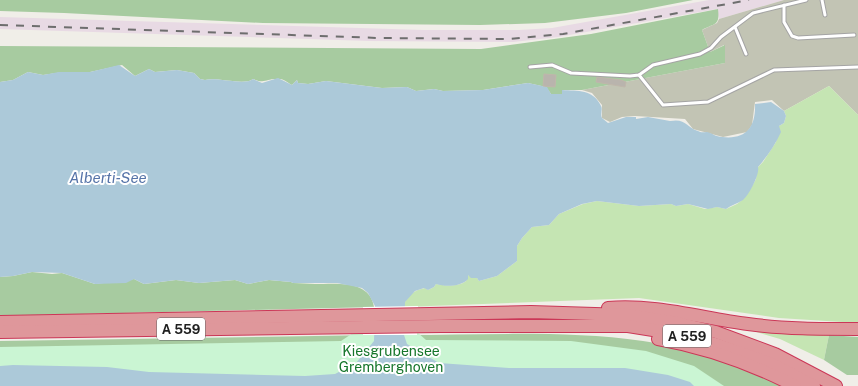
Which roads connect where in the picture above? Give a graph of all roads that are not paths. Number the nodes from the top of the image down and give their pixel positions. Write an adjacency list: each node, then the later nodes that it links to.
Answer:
1 (806, 0): 3 (lane)
2 (822, 0): 4 (lane)
3 (784, 5): 5 (lane); 6 (lane)
4 (826, 15)
5 (735, 27): 7 (lane); 10 (lane)
6 (854, 34)
7 (746, 54)
8 (530, 67): 10 (lane)
9 (858, 67): 10 (lane)
10 (640, 75)
11 (555, 312): 12 (highway, A 559); 16 (highway); 20 (highway, A 559)
12 (417, 320): 13 (highway, A 559); 15 (highway, A 559)
13 (363, 321): 14 (highway, A 559); 17 (highway, A 559)
14 (0, 322)
15 (551, 327): 18 (highway); 19 (highway, A 559)
16 (858, 329)
17 (0, 332)
18 (795, 386)
19 (814, 386)
20 (836, 386)

